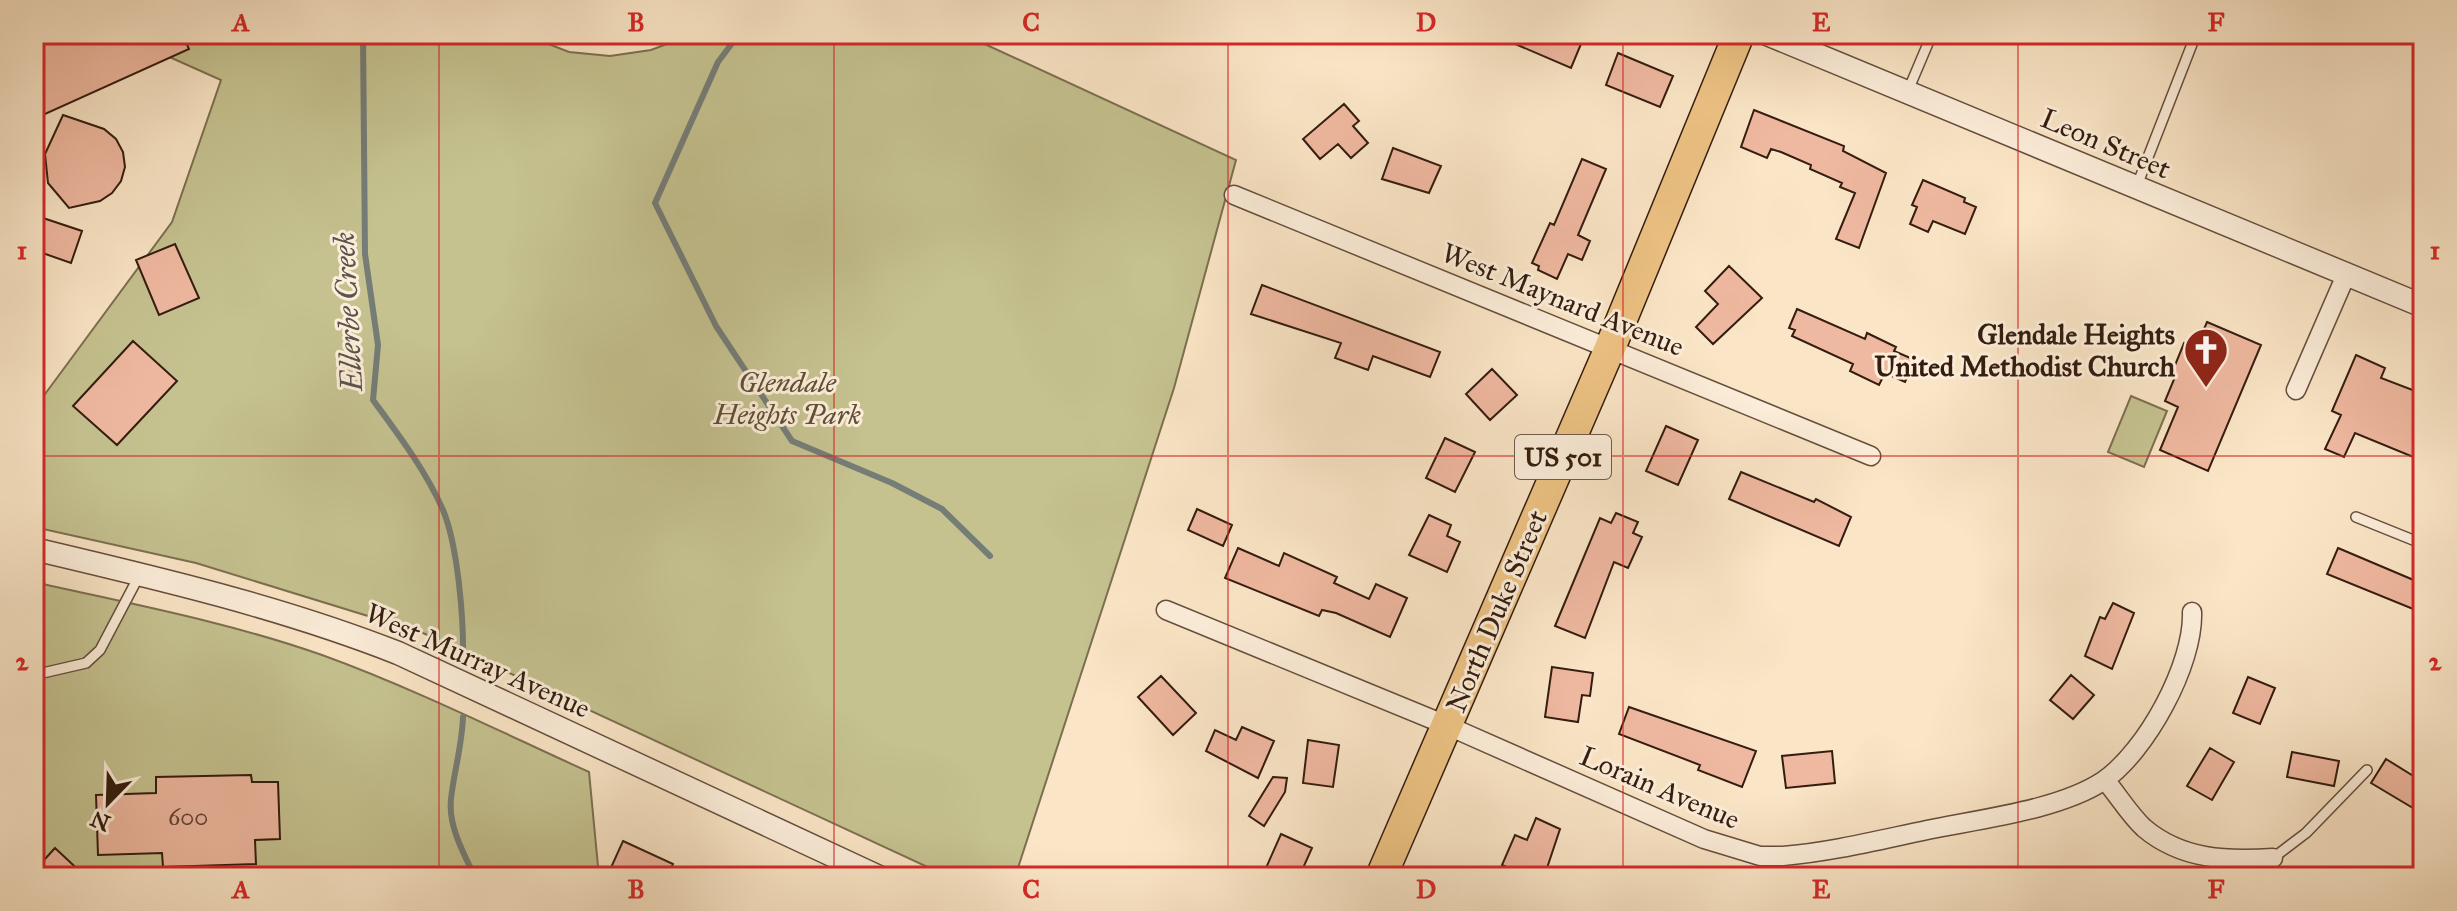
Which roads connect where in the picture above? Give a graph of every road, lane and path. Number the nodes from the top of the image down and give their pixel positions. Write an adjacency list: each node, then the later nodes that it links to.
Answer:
1 (1739, 34): 10 (highway, North Duke Street / US 501)
2 (1767, 34): 5 (street, Leon Street)
3 (1932, 34): 5 (lane)
4 (2196, 34): 6 (lane)
5 (1907, 93): 6 (street, Leon Street)
6 (2136, 188): 8 (street, Leon Street)
7 (1234, 195): 10 (street, West Maynard Avenue)
8 (2346, 275): 9 (street, Leon Street); 11 (street)
9 (2423, 306)
10 (1610, 348): 12 (street, West Maynard Avenue); 20 (highway, North Duke Street / US 501)
11 (2296, 390)
12 (1871, 456)
13 (2356, 517): 14 (lane)
14 (2423, 544)
15 (34, 549): 16 (street, West Murray Avenue)
16 (140, 574): 19 (lane); 24 (street, West Murray Avenue)
17 (1166, 610): 20 (street, Lorain Avenue)
18 (2192, 612): 22 (street, Lorain Avenue)
19 (34, 675)
20 (1446, 725): 22 (street, Lorain Avenue); 25 (highway, North Duke Street / US 501)
21 (2367, 770): 23 (lane)
22 (2105, 780): 23 (street)
23 (2273, 858)
24 (879, 877)
25 (1381, 877)

